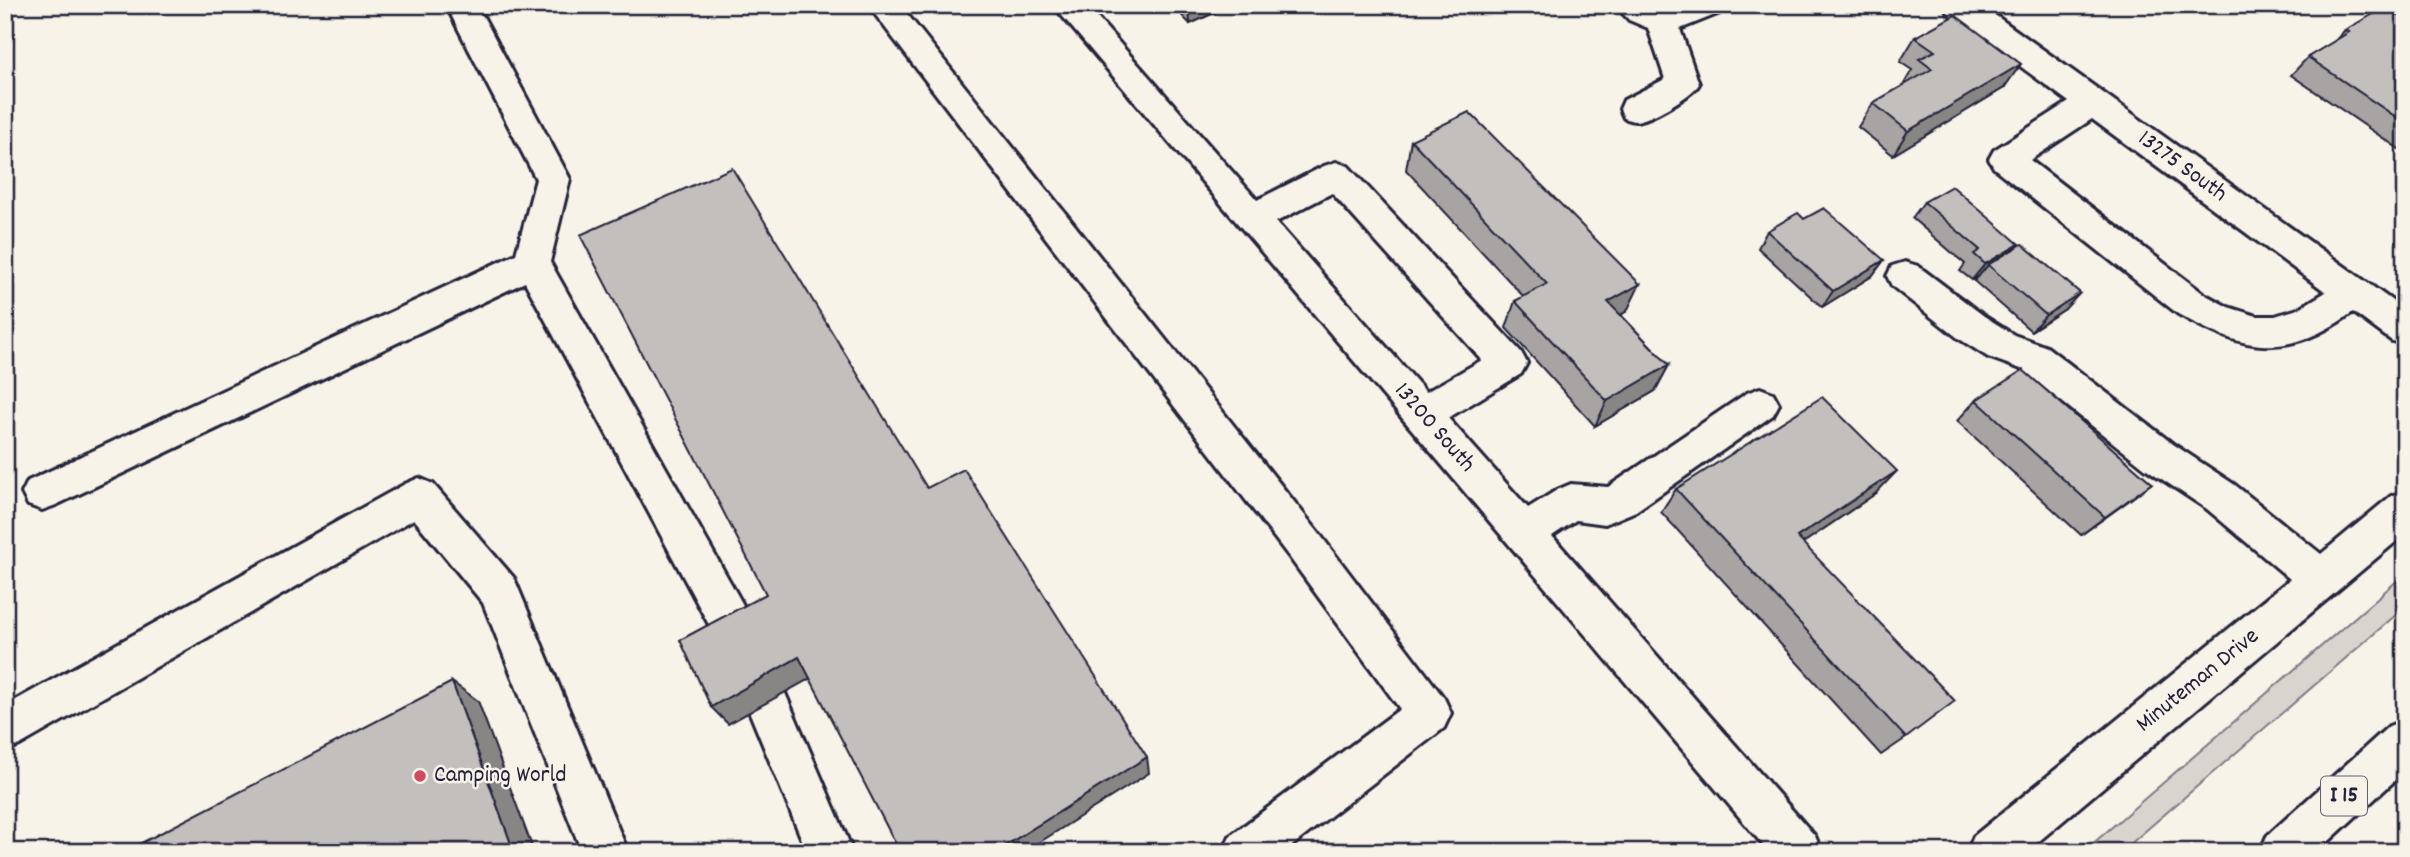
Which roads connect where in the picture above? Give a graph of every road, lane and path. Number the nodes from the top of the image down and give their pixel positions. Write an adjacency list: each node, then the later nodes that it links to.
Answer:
1 (461, 5): 11 (main road)
2 (883, 5): 27 (main road)
3 (1068, 5): 10 (main road, 13200 South)
4 (1630, 5): 7 (main road)
5 (1709, 5): 7 (main road)
6 (1959, 5): 8 (main road, 13275 South)
7 (1661, 19): 9 (main road)
8 (2093, 102): 13 (main road, 13275 South); 13 (main road)
9 (1636, 109)
10 (1252, 218): 16 (main road, 13200 South); 16 (main road)
11 (532, 263): 17 (main road); 21 (main road)
12 (1905, 276): 20 (main road)
13 (2353, 292): 14 (main road, 13275 South)
14 (2405, 330)
15 (1760, 404): 19 (main road)
16 (1421, 414): 19 (main road, 13200 South)
17 (42, 493)
18 (2405, 509): 20 (main road, Minuteman Drive)
19 (1524, 533): 28 (main road, 13200 South)
20 (2322, 580): 29 (main road, Minuteman Drive)
21 (737, 635)
22 (767, 701): 26 (main road)
23 (5, 730): 25 (main road)
24 (2405, 741): 30 (main road, I 15)
25 (605, 852)
26 (830, 852)
27 (1246, 852)
28 (1799, 852)
29 (1990, 852)
30 (2283, 852)

